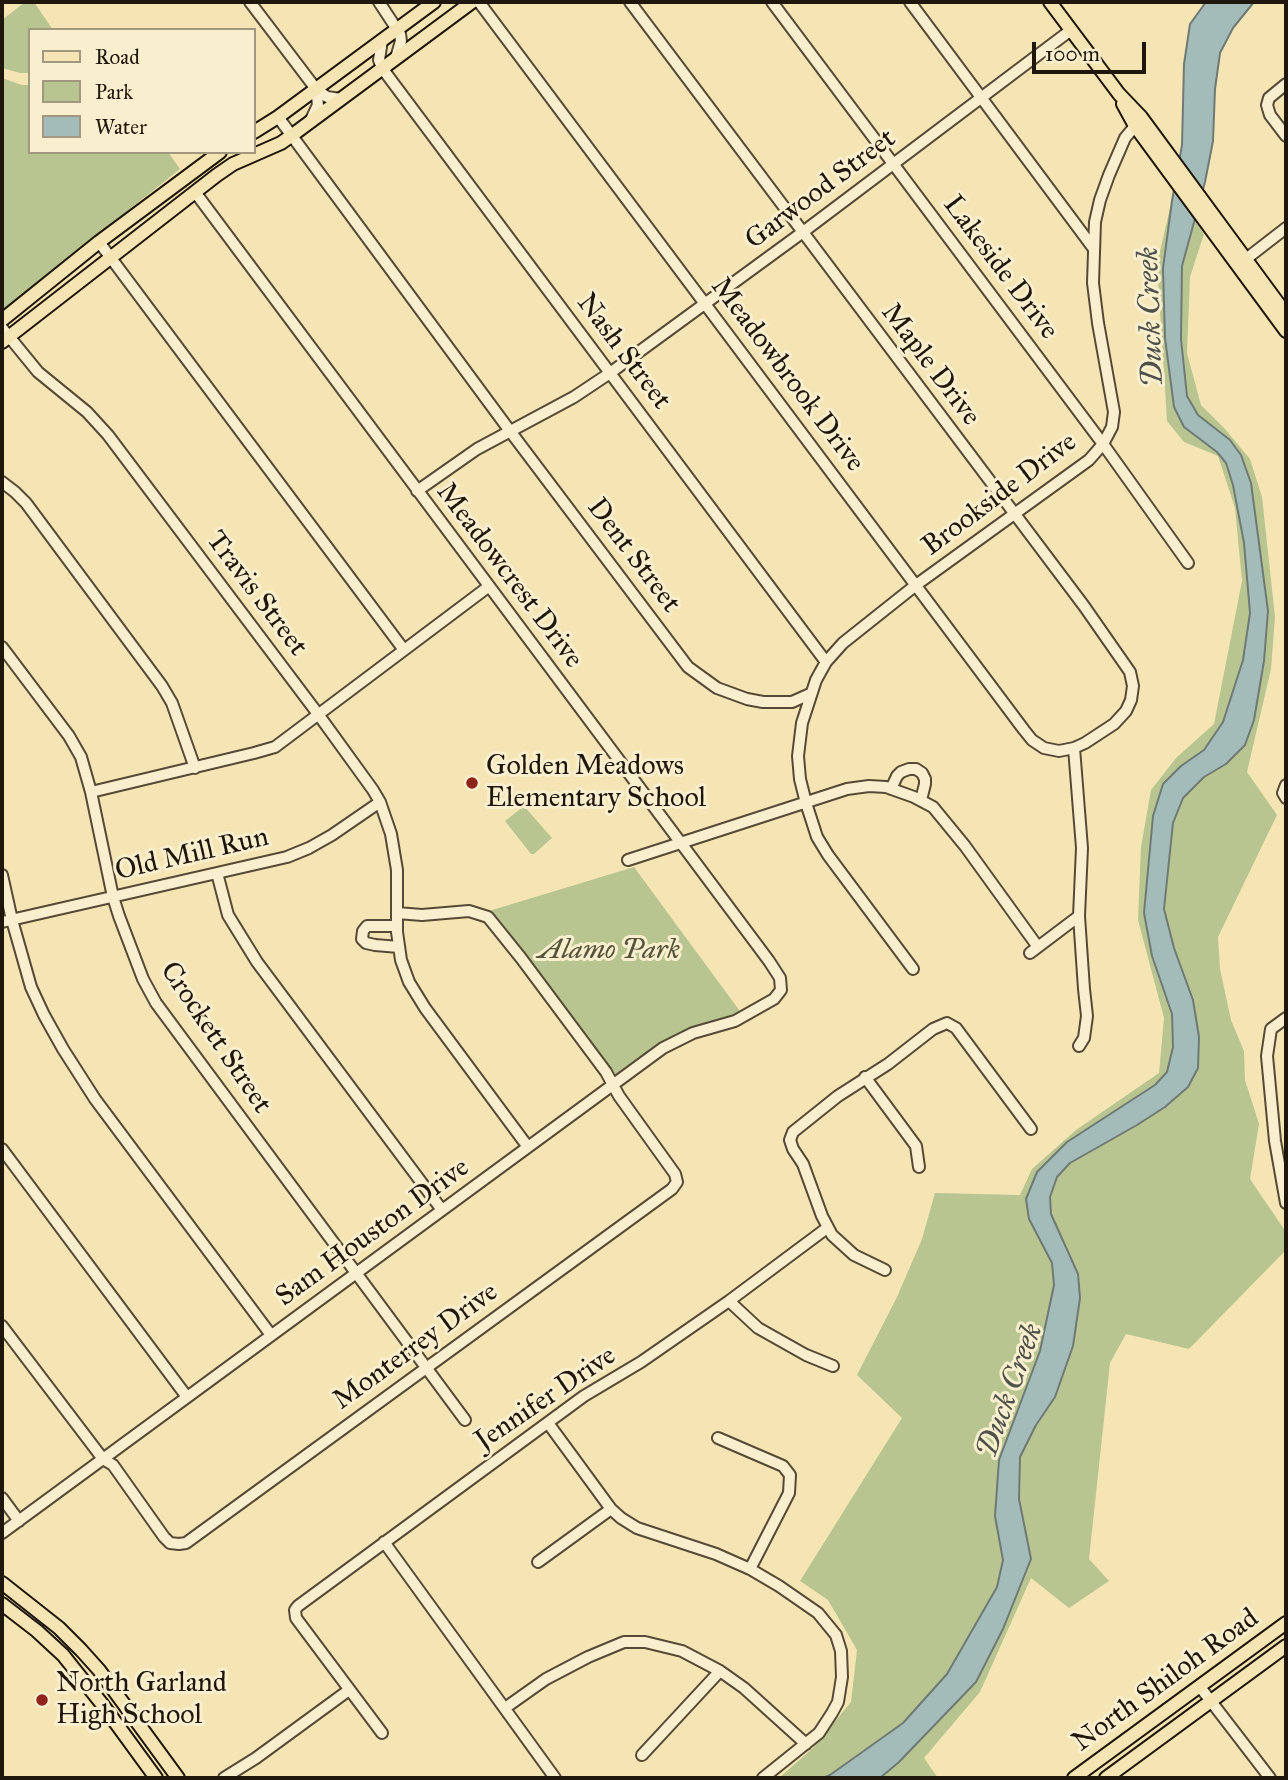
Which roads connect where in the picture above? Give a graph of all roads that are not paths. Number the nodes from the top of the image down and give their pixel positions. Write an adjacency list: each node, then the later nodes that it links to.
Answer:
1 (250, 2): 18 (street)
2 (379, 2): 10 (street)
3 (434, 2): 10 (main road)
4 (472, 2): 12 (main road)
5 (479, 2): 42 (street, Meadowbrook Drive)
6 (630, 2): 37 (street, Maple Drive)
7 (772, 2): 31 (street, Lakeside Drive)
8 (910, 2): 20 (street)
9 (1050, 2): 11 (main road)
10 (398, 29): 12 (street); 13 (main road); 14 (street)
11 (1071, 30): 19 (main road); 20 (street, Garwood Street)
12 (425, 37): 14 (main road)
13 (382, 40): 15 (main road); 16 (street)
14 (396, 58): 16 (main road)
15 (356, 59): 16 (street); 18 (main road)
16 (382, 68): 21 (main road); 47 (street, Nash Street)
17 (1286, 84): 27 (street)
18 (316, 89): 21 (street); 22 (main road); 23 (street)
19 (1119, 94): 24 (main road); 32 (main road)
20 (982, 98): 31 (street, Garwood Street); 39 (street)
21 (341, 99): 23 (main road)
22 (278, 117): 25 (main road); 26 (street, Dent Street)
23 (310, 122): 26 (main road)
24 (1135, 126): 32 (main road); 39 (street, Brookside Drive)
25 (256, 131)
26 (291, 136): 30 (main road); 48 (street, Dent Street)
27 (1286, 136)
28 (217, 154): 33 (main road)
29 (256, 154): 34 (main road)
30 (256, 154)
31 (894, 164): 37 (street, Garwood Street); 49 (street, Lakeside Drive)
32 (1172, 169): 35 (main road)
33 (188, 175): 34 (main road); 38 (main road)
34 (195, 192): 40 (main road); 51 (street, Meadowcrest Drive)
35 (1214, 225): 41 (main road); 45 (main road)
36 (1286, 228): 41 (street)
37 (803, 232): 42 (street, Garwood Street); 52 (street, Maple Drive)
38 (99, 242): 40 (street); 44 (main road)
39 (1094, 249): 49 (street, Brookside Drive)
40 (110, 257): 46 (main road); 57 (street)
41 (1245, 259): 43 (main road)
42 (706, 304): 47 (street, Garwood Street); 54 (street, Meadowbrook Drive)
43 (1286, 314)
44 (2, 320)
45 (1286, 331)
46 (4, 336): 60 (street, Travis Street)
47 (610, 373): 48 (street, Garwood Street); 58 (street, Nash Street)
48 (510, 431): 51 (street, Garwood Street); 59 (street, Dent Street)
49 (1103, 444): 52 (street, Brookside Drive); 53 (street, Lakeside Drive)
50 (2, 482): 62 (street)
51 (417, 491): 55 (street, Meadowcrest Drive)
52 (1014, 514): 54 (street, Brookside Drive); 61 (street, Maple Drive)
53 (1188, 564)
54 (916, 585): 58 (street, Brookside Drive); 61 (street, Meadowbrook Drive)
55 (488, 587): 57 (street); 68 (street, Meadowcrest Drive)
56 (2, 647): 64 (street, Crockett Street)
57 (404, 650): 60 (street)
58 (826, 662): 59 (street, Brookside Drive)
59 (810, 694): 67 (street)
60 (318, 714): 62 (street); 66 (street, Travis Street)
61 (1074, 748): 74 (street)
62 (195, 768): 64 (street)
63 (891, 789): 65 (street); 65 (street); 67 (street)
64 (91, 792): 72 (street, Crockett Street)
65 (920, 800): 74 (street)
66 (380, 802): 70 (street, Old Mill Run); 73 (street, Travis Street)
67 (806, 803): 68 (street); 78 (street)
68 (680, 844): 69 (street); 79 (street, Meadowcrest Drive)
69 (628, 860)
70 (217, 873): 72 (street, Old Mill Run); 89 (street)
71 (2, 875): 75 (street)
72 (113, 897): 75 (street, Old Mill Run); 92 (street, Crockett Street)
73 (397, 914): 76 (street, Travis Street); 83 (street)
74 (1079, 916): 81 (street)
75 (7, 921): 95 (street)
76 (397, 926): 77 (street, Travis Street); 77 (street)
77 (399, 947): 85 (street, Travis Street)
78 (913, 969)
79 (782, 990): 83 (street, Sam Houston Drive)
80 (1286, 1018): 88 (street)
81 (1079, 1046)
82 (865, 1077): 84 (street); 87 (street); 90 (street)
83 (614, 1085): 85 (street, Sam Houston Drive); 97 (street, Monterrey Drive)
84 (1031, 1129)
85 (528, 1147): 89 (street, Sam Houston Drive)
86 (2, 1149): 98 (street)
87 (919, 1167)
88 (1286, 1203)
89 (442, 1210): 92 (street, Sam Houston Drive)
90 (827, 1228): 91 (street); 93 (street, Jennifer Drive)
91 (885, 1270)
92 (357, 1273): 95 (street, Sam Houston Drive); 97 (street, Crockett Street)
93 (729, 1301): 96 (street); 100 (street, Jennifer Drive)
94 (2, 1326): 102 (street)
95 (271, 1335): 98 (street, Sam Houston Drive)
96 (834, 1366)
97 (426, 1367): 99 (street, Crockett Street); 102 (street, Monterrey Drive)
98 (187, 1397): 102 (street, Sam Houston Drive)
99 (465, 1420)
100 (548, 1423): 104 (street); 107 (street, Jennifer Drive)
101 (718, 1438): 109 (street)
102 (103, 1459): 105 (street, Sam Houston Drive)
103 (2, 1498): 105 (street)
104 (611, 1509): 108 (street); 109 (street)
105 (19, 1521): 106 (street, Sam Houston Drive)
106 (2, 1533)
107 (384, 1542): 118 (street, Jennifer Drive); 122 (street)
108 (538, 1562)
109 (750, 1569): 126 (street)
110 (2, 1583): 112 (main road)
111 (2, 1604): 114 (main road)
112 (49, 1620): 114 (main road); 119 (main road)
113 (1286, 1623): 117 (main road, North Shiloh Road)
114 (37, 1631): 121 (main road)
115 (1286, 1646): 120 (main road, North Shiloh Road)
116 (720, 1671): 122 (street); 126 (street); 127 (street)
117 (1200, 1687): 120 (street); 123 (main road, North Shiloh Road)
118 (349, 1690): 124 (street); 130 (street)
119 (116, 1693): 121 (main road); 129 (main road)
120 (1211, 1701): 125 (main road, North Shiloh Road); 135 (street)
121 (102, 1704): 128 (main road)
122 (505, 1708): 131 (street)
123 (1146, 1727): 125 (main road); 133 (main road, North Shiloh Road)
124 (382, 1733)
125 (1156, 1741): 134 (main road, North Shiloh Road)
126 (806, 1744): 132 (street)
127 (642, 1755)
128 (156, 1778)
129 (178, 1778)
130 (224, 1778)
131 (555, 1778)
132 (763, 1778)
133 (1074, 1778)
134 (1106, 1778)
135 (1270, 1778)

